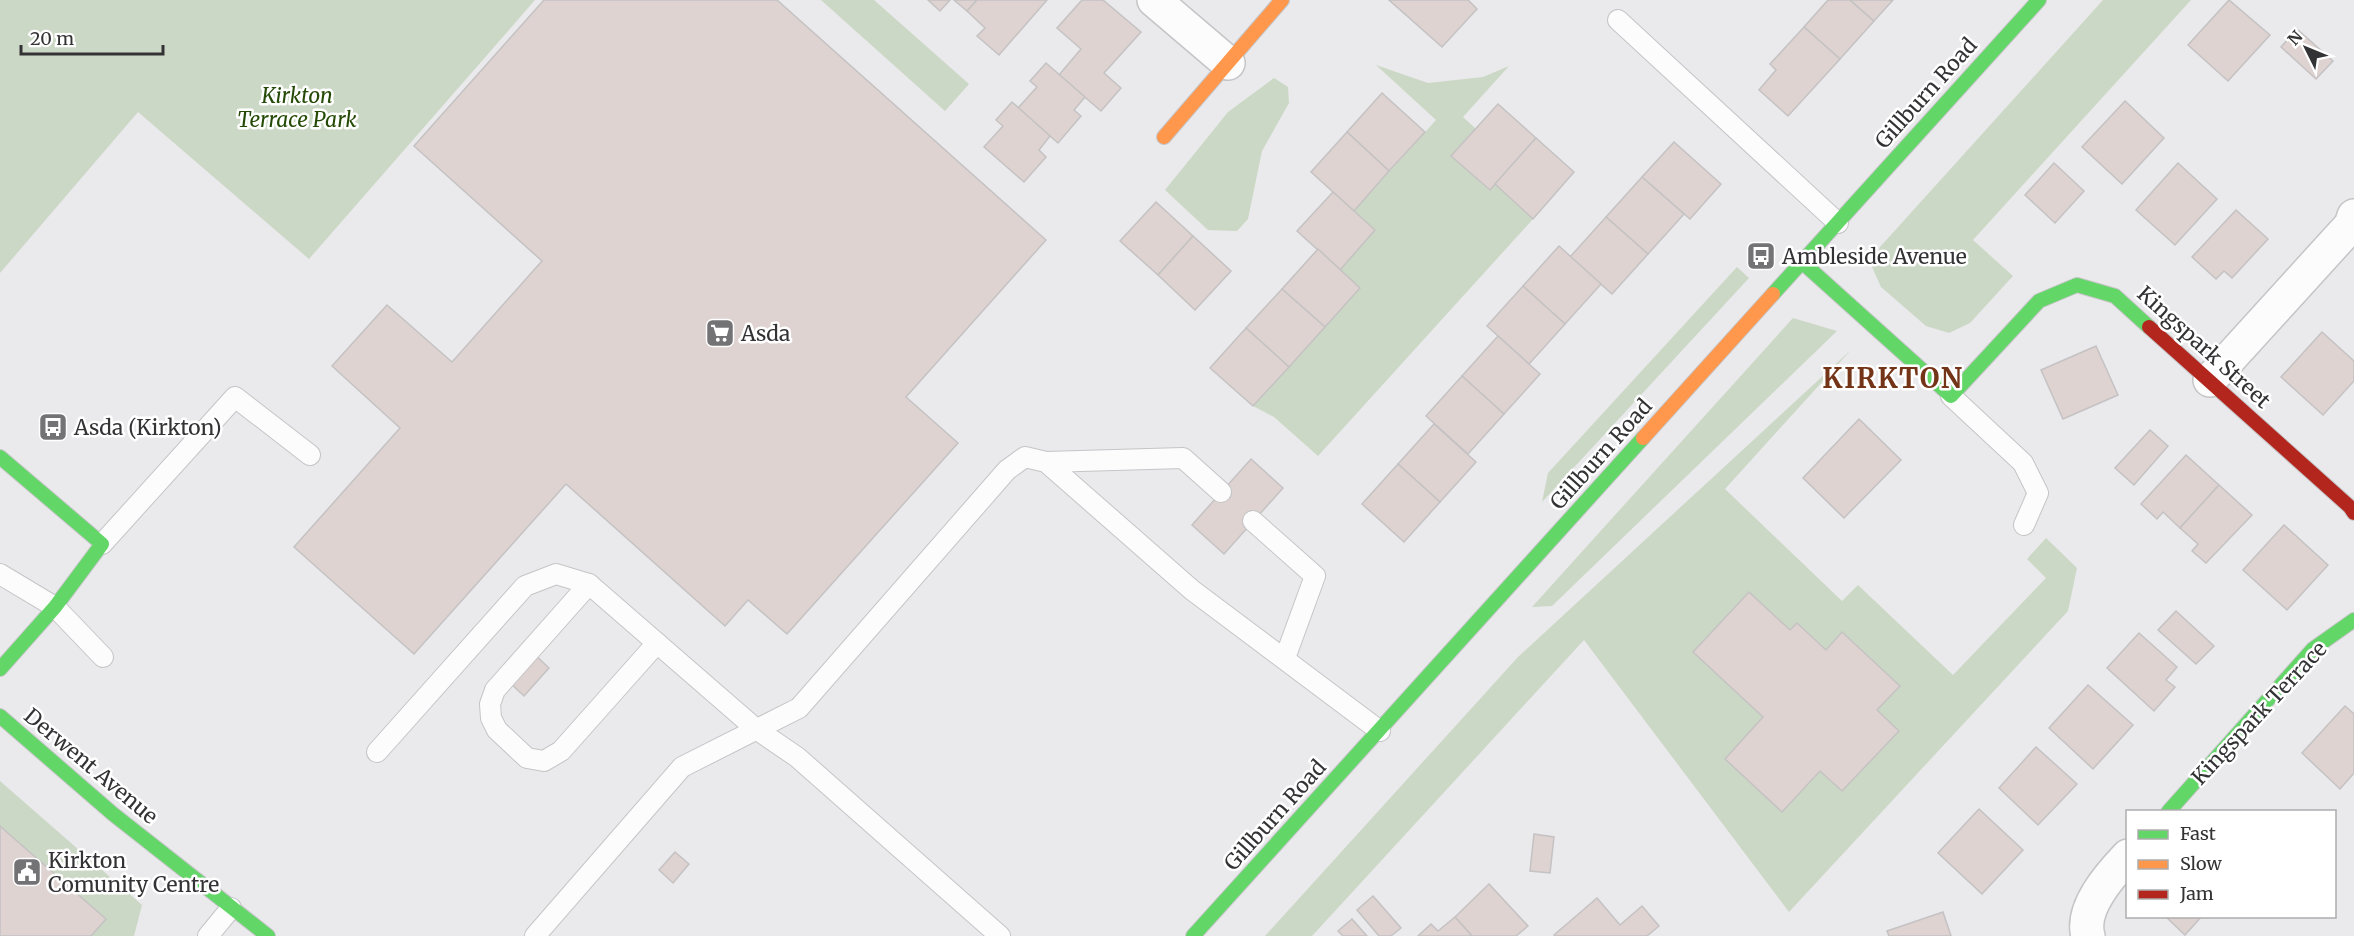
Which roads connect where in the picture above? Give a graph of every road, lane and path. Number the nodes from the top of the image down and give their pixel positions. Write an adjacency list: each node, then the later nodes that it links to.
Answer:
1 (1154, 0): 5 (street)
2 (1282, 0): 5 (street)
3 (2039, 0): 8 (street, Gillburn Road)
4 (1618, 20): 8 (lane)
5 (1228, 63): 6 (street)
6 (1164, 137)
7 (2354, 216): 10 (street)
8 (1838, 222): 9 (street, Gillburn Road)
9 (1802, 262): 11 (street); 30 (street, Gillburn Road)
10 (2210, 380): 11 (street, Kingspark Street); 16 (street, Kingspark Street)
11 (1951, 396): 18 (lane)
12 (310, 454): 19 (lane)
13 (0, 457): 19 (street)
14 (1046, 462): 15 (lane); 26 (lane); 29 (lane)
15 (1221, 492)
16 (2354, 513)
17 (1254, 521): 26 (lane)
18 (2024, 525)
19 (102, 544): 22 (street)
20 (0, 574): 22 (lane)
21 (589, 584): 24 (lane); 24 (lane); 31 (lane)
22 (55, 607): 25 (lane); 27 (street)
23 (2354, 620): 32 (street, Kingspark Terrace)
24 (657, 643): 29 (lane)
25 (103, 657)
26 (1285, 658): 30 (lane)
27 (0, 669)
28 (0, 716): 34 (street, Derwent Avenue)
29 (756, 729): 37 (lane); 38 (lane)
30 (1380, 730): 39 (street, Gillburn Road)
31 (376, 752)
32 (2170, 810)
33 (2126, 857): 40 (street)
34 (231, 908): 35 (lane); 36 (street, Derwent Avenue)
35 (208, 936)
36 (268, 936)
37 (535, 936)
38 (1000, 936)
39 (1193, 936)
40 (2088, 936)

